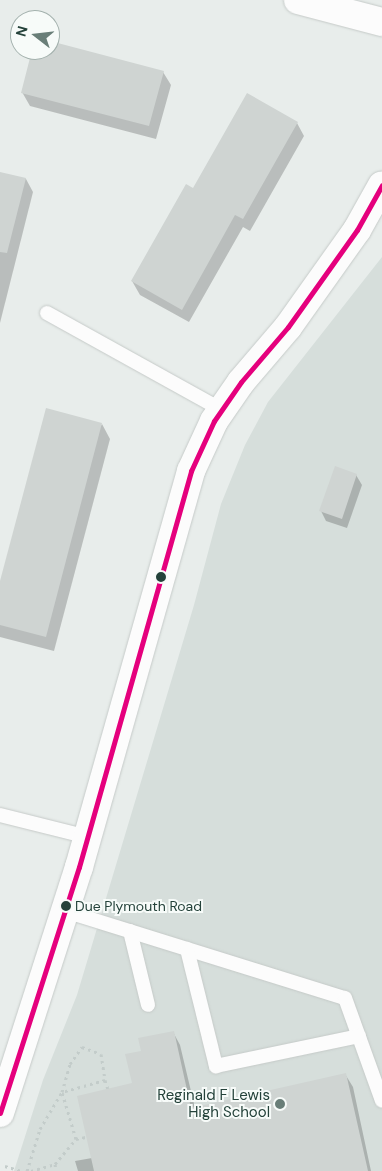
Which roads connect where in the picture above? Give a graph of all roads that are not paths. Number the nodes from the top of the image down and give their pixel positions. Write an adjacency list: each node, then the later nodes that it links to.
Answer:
1 (298, 0): 2 (street)
2 (382, 22)
3 (382, 185): 5 (street)
4 (47, 313): 5 (lane)
5 (222, 410): 7 (street)
6 (0, 815): 7 (lane)
7 (88, 837): 8 (street)
8 (65, 911): 9 (lane); 14 (street)
9 (130, 931): 10 (lane); 11 (lane)
10 (187, 949): 12 (lane); 12 (lane)
11 (148, 1006)
12 (359, 1036): 13 (lane)
13 (382, 1101)
14 (0, 1113)

